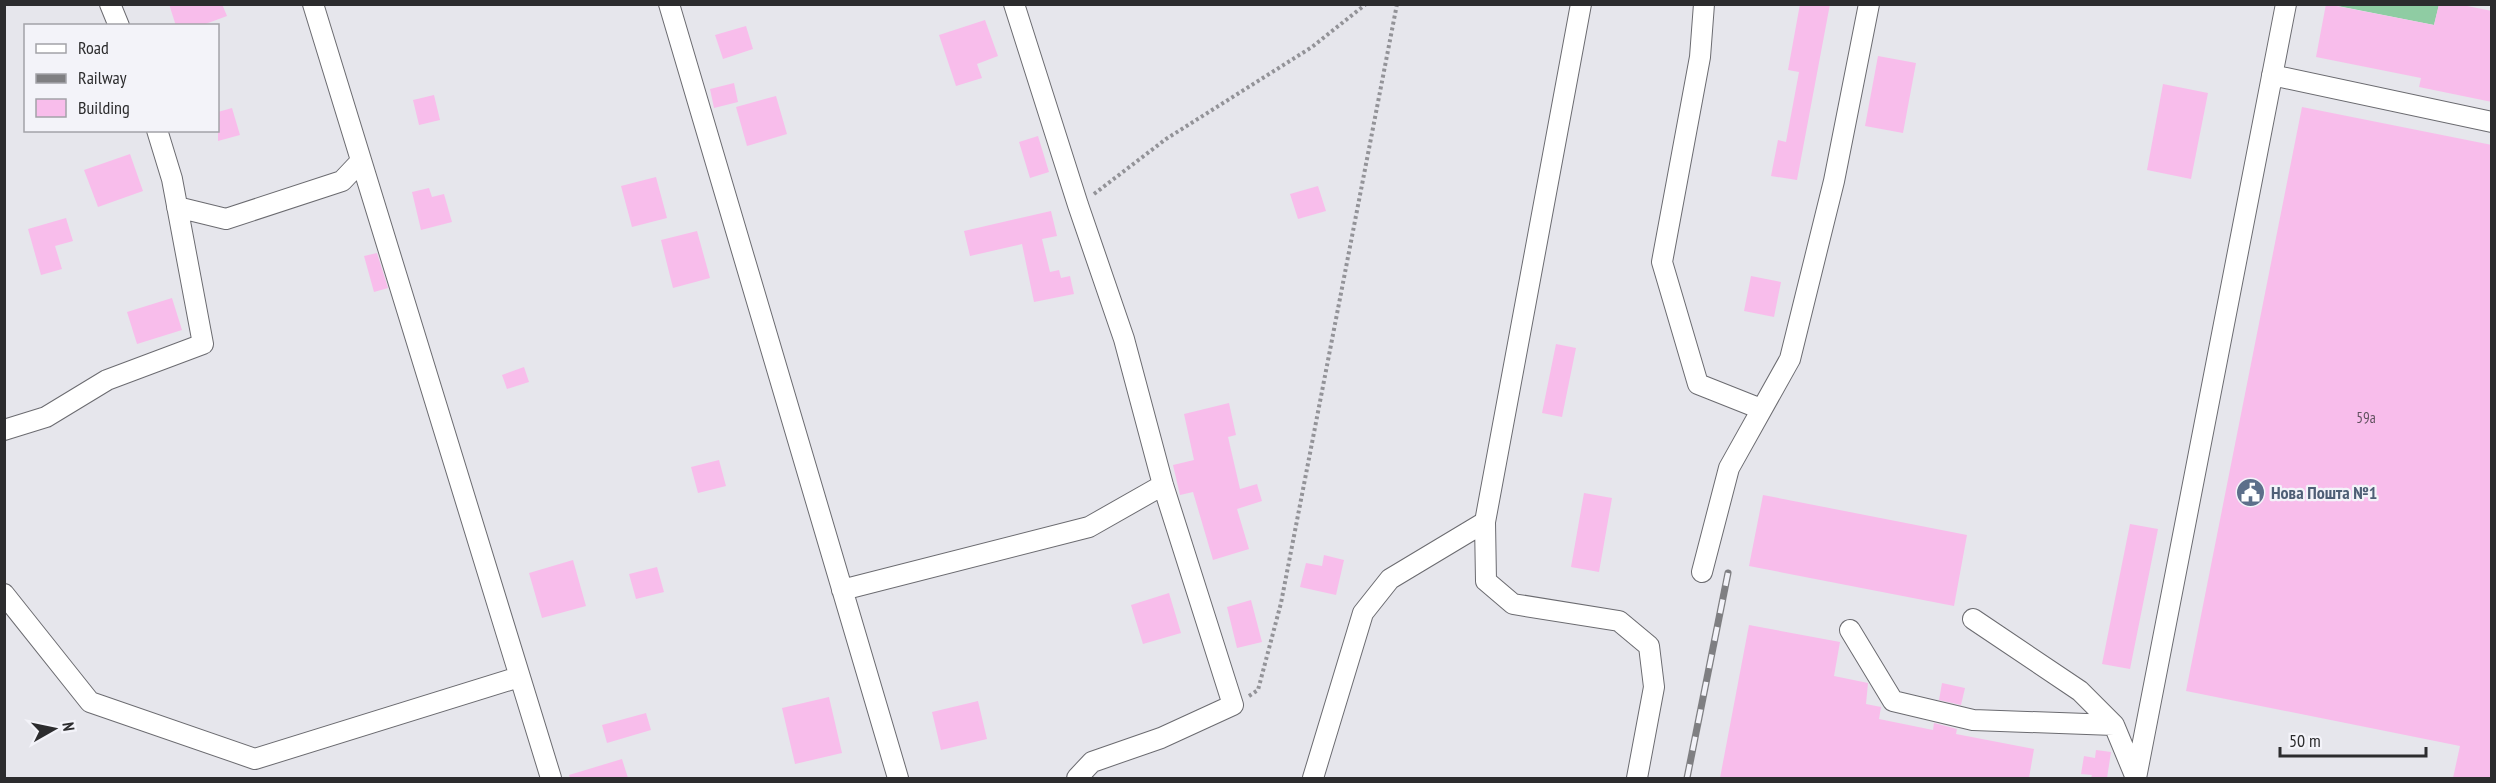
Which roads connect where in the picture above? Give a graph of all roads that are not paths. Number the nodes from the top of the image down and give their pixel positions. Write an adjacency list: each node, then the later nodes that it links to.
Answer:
1 (110, 4): 9 (street)
2 (313, 4): 13 (street)
3 (669, 4): 20 (street)
4 (1014, 4): 17 (street)
5 (1581, 4): 18 (street)
6 (1704, 4): 15 (street)
7 (1869, 4): 15 (street)
8 (2286, 4): 10 (street)
9 (118, 24)
10 (2272, 75): 11 (street); 25 (street)
11 (2492, 122)
12 (158, 132): 14 (street)
13 (360, 162): 14 (street); 24 (street)
14 (177, 207): 16 (street)
15 (1761, 409): 19 (street)
16 (4, 430)
17 (1163, 485): 20 (street); 28 (street)
18 (1485, 522): 29 (street); 30 (street)
19 (1702, 572)
20 (842, 590): 27 (street)
21 (4, 594): 24 (street)
22 (1973, 618): 25 (street)
23 (1850, 630): 25 (street)
24 (519, 676): 26 (street)
25 (2114, 725)
26 (551, 778)
27 (898, 778)
28 (1077, 778)
29 (1313, 778)
30 (1637, 778)

